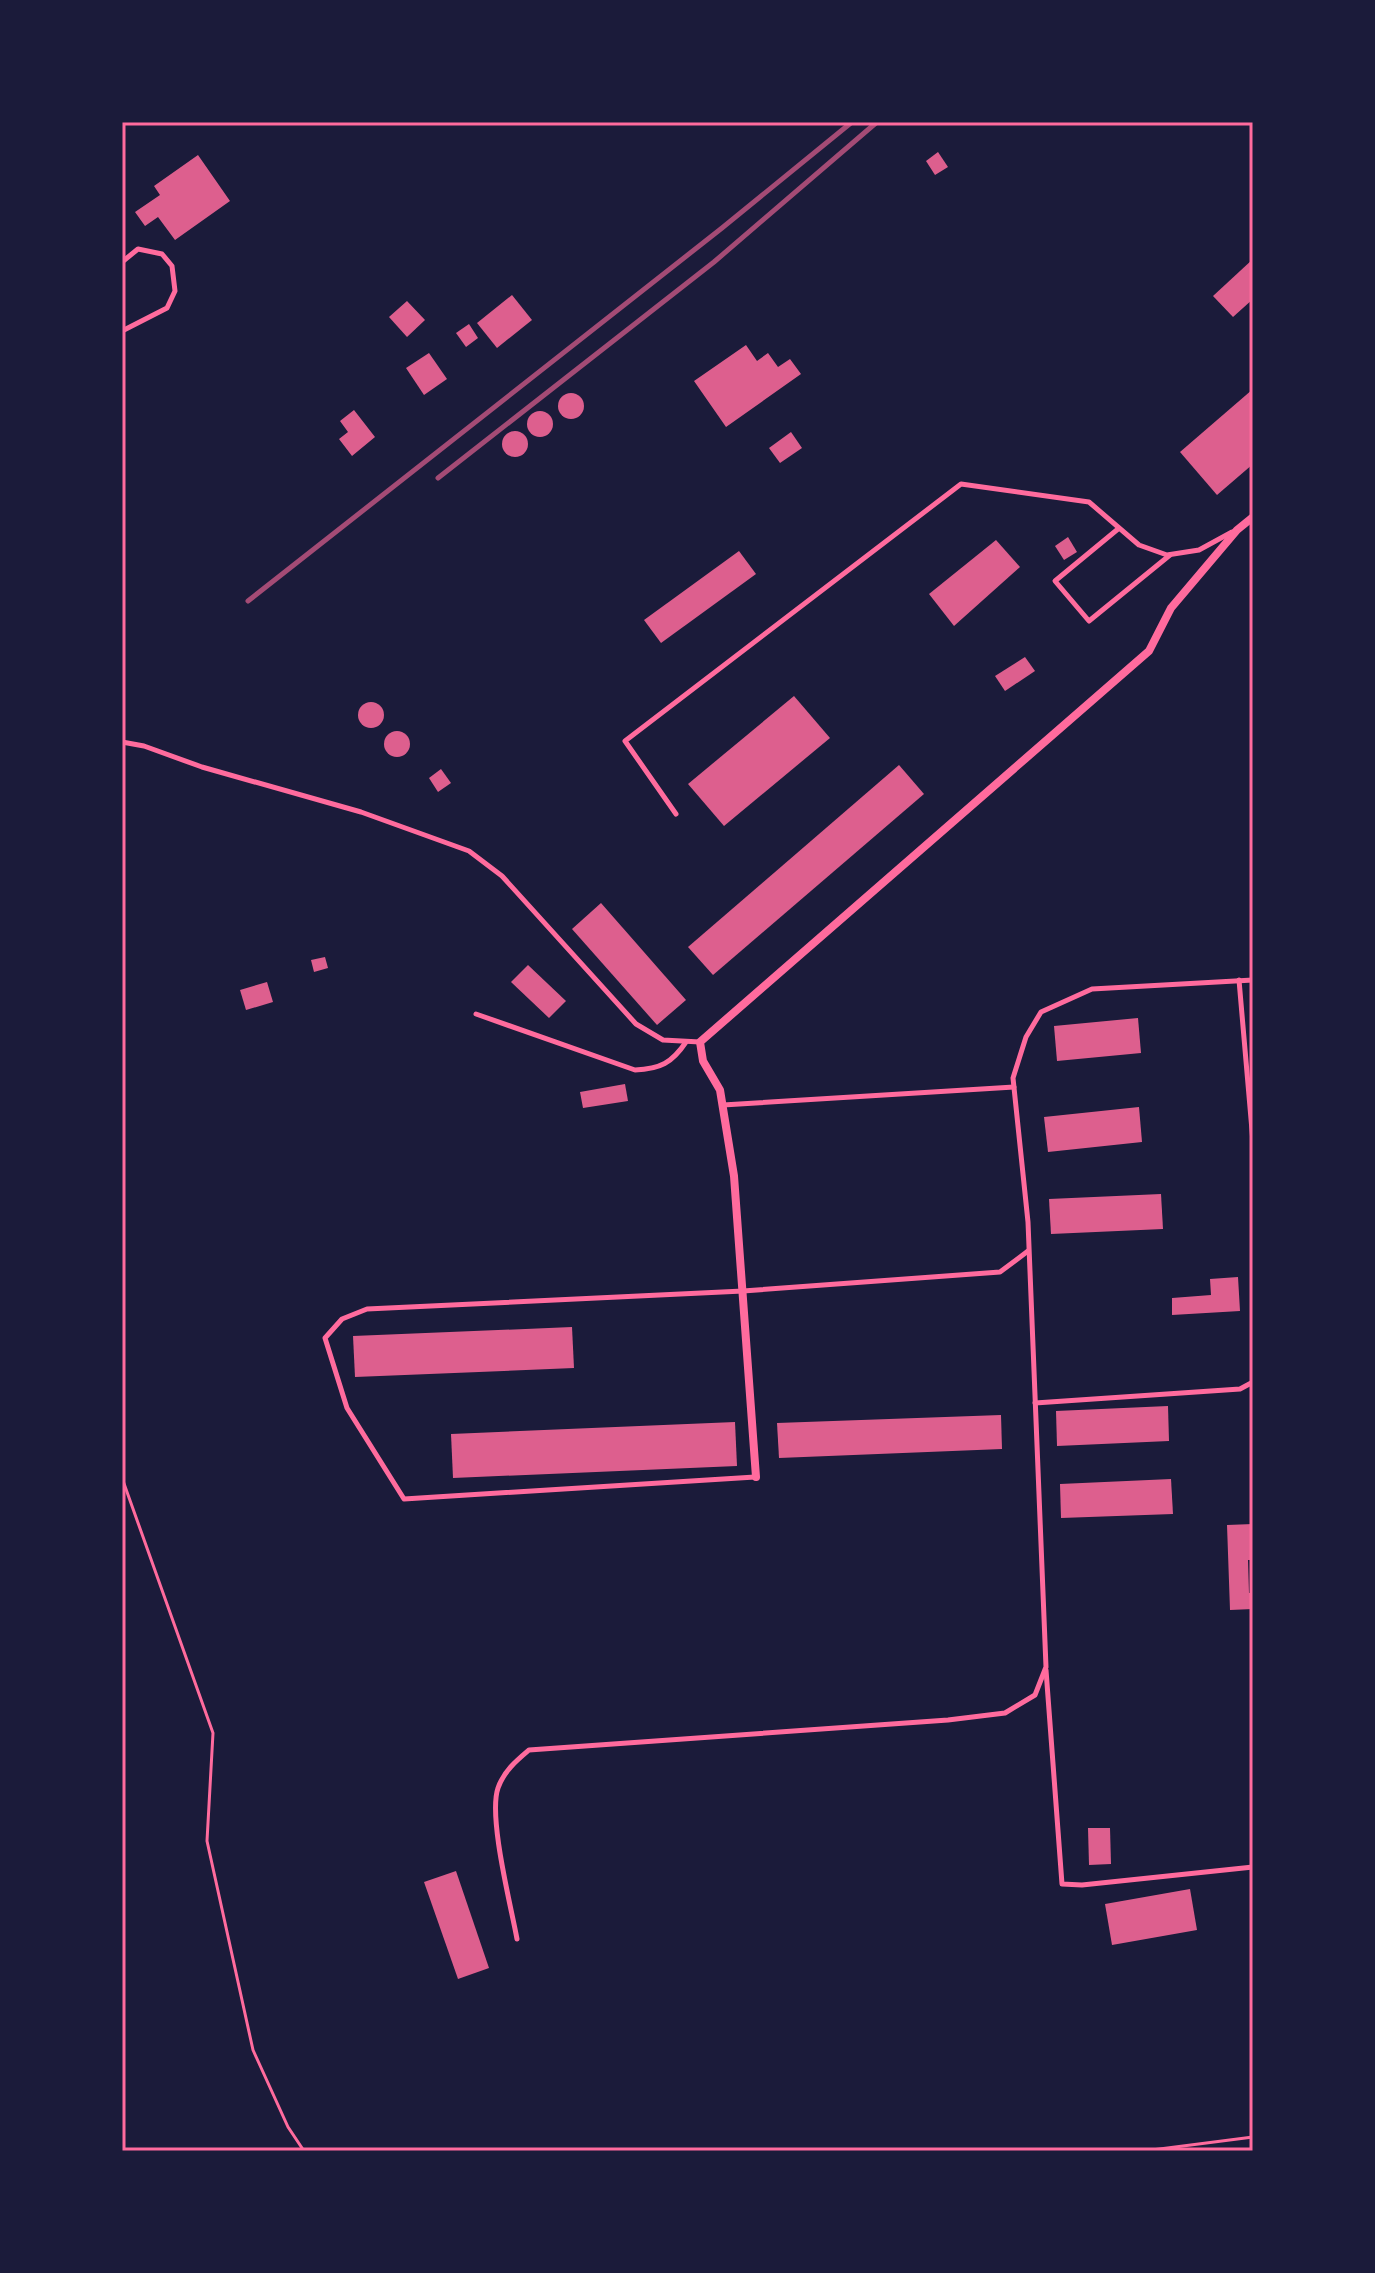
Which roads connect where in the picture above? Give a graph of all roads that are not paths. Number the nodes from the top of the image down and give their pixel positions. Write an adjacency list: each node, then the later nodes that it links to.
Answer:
1 (122, 262): 2 (lane)
2 (122, 331)
3 (1253, 517): 5 (street)
4 (1118, 529): 6 (lane); 6 (lane); 8 (lane)
5 (1237, 530): 6 (lane); 13 (street)
6 (1170, 555)
7 (122, 742): 12 (lane)
8 (676, 814)
9 (1239, 980): 10 (lane); 14 (lane); 16 (lane)
10 (1253, 980)
11 (476, 1014): 12 (lane)
12 (686, 1041): 13 (lane)
13 (700, 1042): 15 (street)
14 (1014, 1087): 15 (lane); 17 (lane)
15 (722, 1105): 18 (street)
16 (1253, 1142)
17 (1029, 1251): 18 (lane); 20 (lane)
18 (743, 1291): 21 (street); 21 (lane)
19 (1253, 1382): 20 (lane)
20 (1035, 1403): 22 (lane)
21 (756, 1477)
22 (1046, 1667): 23 (lane); 24 (lane)
23 (1253, 1867)
24 (517, 1939)

